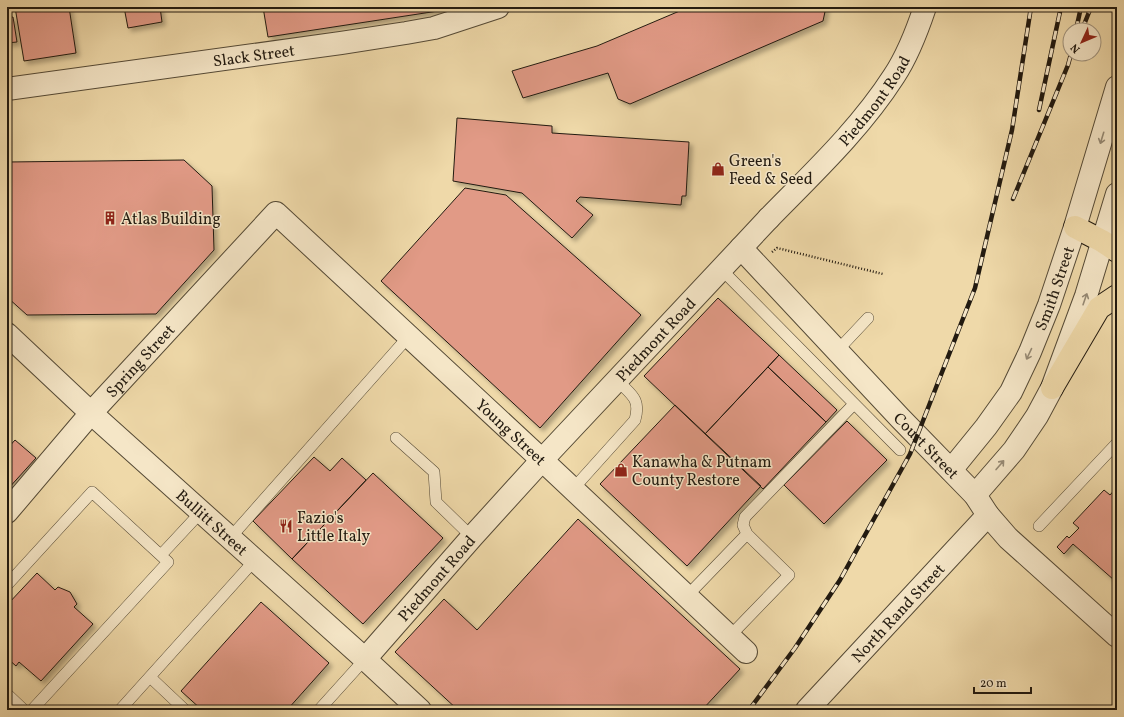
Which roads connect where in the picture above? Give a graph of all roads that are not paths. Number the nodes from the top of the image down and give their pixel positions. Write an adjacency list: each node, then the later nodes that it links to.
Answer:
1 (498, 7): 4 (street, Slack Street)
2 (925, 7): 9 (street, Piedmont Road)
3 (1117, 87): 7 (street, Smith Street, one-way to 7)
4 (7, 89)
5 (1117, 194): 8 (street, Smith Street)
6 (276, 213): 14 (street, Young Street); 19 (street, Spring Street)
7 (1075, 227): 8 (highway); 24 (street, Smith Street, one-way to 24)
8 (1110, 246): 17 (street, Smith Street, one-way to 8)
9 (741, 248): 10 (street, Piedmont Road); 15 (street, Court Street)
10 (721, 269): 16 (street, Piedmont Road); 18 (lane)
11 (1117, 296): 17 (highway)
12 (868, 318): 15 (lane)
13 (7, 334): 19 (street, Bullitt Street)
14 (409, 336): 23 (street, Young Street); 33 (lane)
15 (837, 351): 24 (street, Court Street)
16 (617, 380): 23 (street, Piedmont Road); 25 (lane)
17 (1052, 388): 26 (street, Smith Street, one-way to 17)
18 (854, 404): 22 (lane); 31 (lane)
19 (91, 413): 27 (street, Spring Street); 28 (street, Bullitt Street)
20 (396, 438): 32 (lane)
21 (1117, 442): 30 (lane)
22 (900, 450)
23 (542, 460): 25 (street, Young Street); 32 (street, Piedmont Road)
24 (950, 470): 26 (street, Court Street)
25 (573, 489): 37 (street, Young Street)
26 (975, 495): 29 (street, Court Street)
27 (7, 512)
28 (201, 512): 33 (street, Bullitt Street); 34 (lane)
29 (988, 515): 38 (street, Court Street); 44 (street, North Rand Street)
30 (1040, 526)
31 (747, 534): 37 (lane); 39 (lane)
32 (472, 537): 41 (street, Piedmont Road)
33 (230, 538): 35 (street, Bullitt Street)
34 (161, 555): 36 (lane); 46 (lane)
35 (255, 560): 41 (street, Bullitt Street); 42 (lane)
36 (7, 584)
37 (687, 596): 39 (street, Young Street)
38 (1116, 633)
39 (730, 636): 40 (street, Young Street)
40 (746, 652)
41 (365, 659): 49 (lane); 50 (street, Bullitt Street)
42 (150, 677): 47 (lane); 48 (lane)
43 (7, 694): 45 (lane)
44 (815, 707)
45 (24, 710)
46 (32, 710)
47 (120, 710)
48 (185, 710)
49 (319, 710)
50 (420, 710)

